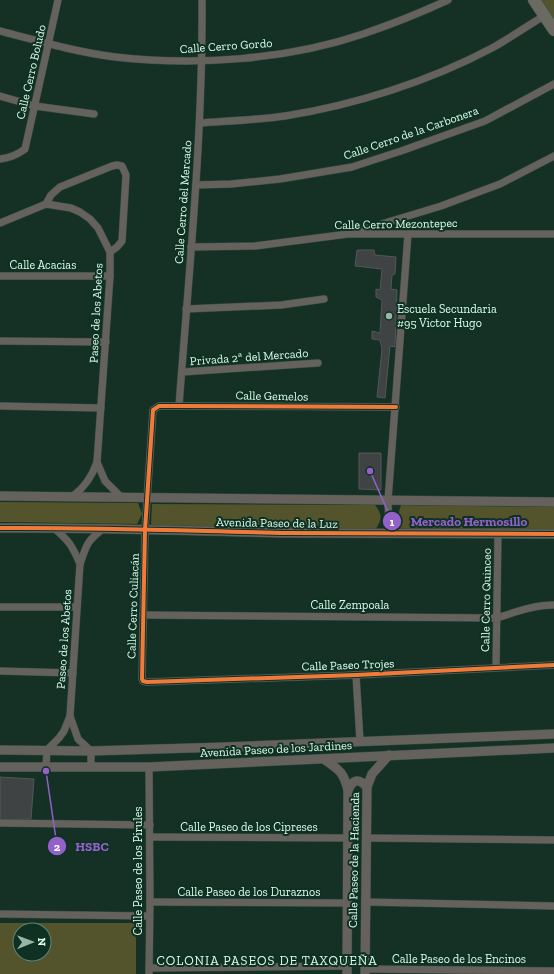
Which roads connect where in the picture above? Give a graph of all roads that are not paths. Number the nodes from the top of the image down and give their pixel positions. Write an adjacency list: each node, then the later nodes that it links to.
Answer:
1 (58, 0): 8 (street, Calle Cerro Boludo)
2 (202, 0): 9 (street, Calle Cerro del Mercado)
3 (448, 0): 9 (street, Calle Cerro Gordo)
4 (534, 0): 5 (main road)
5 (544, 16): 6 (main road); 14 (street)
6 (554, 30)
7 (0, 31): 8 (street, Calle Cerro Gordo)
8 (48, 45): 9 (street, Calle Cerro Gordo); 12 (street, Calle Cerro Boludo)
9 (203, 60): 14 (street, Calle Cerro del Mercado)
10 (554, 84): 17 (street, Calle Cerro de la Carbonera)
11 (0, 96): 12 (street)
12 (35, 106): 13 (street); 16 (street, Calle Cerro Boludo)
13 (94, 114)
14 (200, 123): 17 (street, Calle Cerro del Mercado)
15 (554, 156): 20 (street)
16 (0, 159)
17 (196, 185): 23 (street, Calle Cerro del Mercado)
18 (46, 204): 19 (street); 24 (street, Paseo de los Abetos); 24 (street)
19 (0, 223)
20 (348, 234): 21 (street, Calle Cerro Mezontepec); 23 (street, Calle Cerro Mezontepec)
21 (408, 234): 22 (street, Calle Cerro Mezontepec); 35 (street)
22 (554, 234)
23 (191, 247): 28 (street, Calle Cerro del Mercado)
24 (110, 252): 26 (street, Paseo de los Abetos)
25 (0, 276): 26 (street, Calle Acacias)
26 (110, 276): 30 (street, Paseo de los Abetos)
27 (324, 299): 28 (street)
28 (186, 308): 32 (street, Calle Cerro del Mercado)
29 (0, 341): 30 (street)
30 (106, 342): 36 (street, Paseo de los Abetos)
31 (318, 363): 32 (street, Privada 2ª del Mercado)
32 (182, 372): 34 (street, Calle Cerro del Mercado)
33 (0, 406): 36 (street)
34 (179, 406): 35 (street, Calle Gemelos); 41 (street, Calle Gemelos)
35 (396, 407): 42 (street)
36 (101, 408): 37 (street, Paseo de los Abetos)
37 (97, 462): 39 (street, Paseo de los Abetos); 40 (street, Paseo de los Abetos)
38 (0, 496): 39 (street, Avenida Paseo de la Luz)
39 (73, 496): 40 (street, Avenida Paseo de la Luz)
40 (121, 497): 41 (street, Avenida Paseo de la Luz)
41 (147, 497): 42 (street, Avenida Paseo de la Luz); 47 (street, Calle Cerro Culiacán)
42 (388, 500): 43 (street, Avenida Paseo de la Luz); 49 (street)
43 (554, 502)
44 (0, 528): 45 (street, Avenida Paseo de la Luz)
45 (54, 528): 46 (street, Avenida Paseo de la Luz); 51 (street, Paseo de los Abetos)
46 (104, 528): 47 (street, Avenida Paseo de la Luz); 51 (street, Paseo de los Abetos)
47 (146, 530): 49 (street, Avenida Paseo de la Luz); 55 (street, Calle Cerro Culiacán)
48 (498, 533): 49 (street, Avenida Paseo de la Luz); 50 (street, Avenida Paseo de la Luz); 56 (street, Calle Cerro Quinceo)
49 (389, 534)
50 (554, 534)
51 (80, 564): 54 (street, Paseo de los Abetos)
52 (554, 605): 56 (street, Calle Zempoala)
53 (0, 607): 54 (street)
54 (77, 607): 60 (street, Paseo de los Abetos)
55 (143, 615): 56 (street, Calle Zempoala); 62 (street, Calle Cerro Culiacán)
56 (497, 618): 58 (street, Calle Cerro Quinceo)
57 (554, 665): 58 (street, Calle Paseo Trojes)
58 (496, 667): 61 (street, Calle Paseo Trojes)
59 (0, 671): 60 (street)
60 (73, 673): 63 (street, Paseo de los Abetos)
61 (356, 675): 62 (street, Calle Paseo Trojes); 67 (street)
62 (143, 681)
63 (70, 716): 72 (street, Paseo de los Abetos); 73 (street, Paseo de los Abetos)
64 (554, 734): 65 (street, Avenida Paseo de los Jardines)
65 (483, 737): 66 (street, Avenida Paseo de los Jardines); 74 (street)
66 (448, 738): 67 (street, Avenida Paseo de los Jardines); 75 (street)
67 (360, 741): 68 (street, Avenida Paseo de los Jardines)
68 (257, 746): 69 (street, Avenida Paseo de los Jardines); 78 (street)
69 (225, 747): 73 (street, Avenida Paseo de los Jardines); 79 (street)
70 (554, 748): 74 (street, Avenida Paseo de los Jardines)
71 (0, 750): 72 (street, Avenida Paseo de los Jardines)
72 (47, 750): 73 (street, Avenida Paseo de los Jardines); 81 (street)
73 (91, 751): 82 (street)
74 (483, 752): 75 (street, Avenida Paseo de los Jardines)
75 (448, 753): 76 (street, Avenida Paseo de los Jardines)
76 (389, 755): 77 (street, Avenida Paseo de los Jardines); 84 (street, Calle Paseo de la Hacienda)
77 (324, 759): 78 (street, Avenida Paseo de los Jardines); 85 (street, Calle Paseo de la Hacienda)
78 (257, 763): 79 (street, Avenida Paseo de los Jardines)
79 (225, 764): 83 (street, Avenida Paseo de los Jardines)
80 (0, 767): 81 (street, Avenida Paseo de los Jardines)
81 (46, 767): 82 (street, Avenida Paseo de los Jardines)
82 (91, 767): 83 (street, Avenida Paseo de los Jardines)
83 (149, 767): 87 (street, Calle Paseo de los Pirules)
84 (367, 787): 85 (street); 90 (street, Calle Paseo de la Hacienda)
85 (348, 790): 89 (street, Calle Paseo de la Hacienda)
86 (0, 823): 87 (street)
87 (150, 825): 88 (street, Calle Paseo de los Pirules)
88 (150, 837): 89 (street, Calle Paseo de los Cipreses); 92 (street, Calle Paseo de los Pirules)
89 (349, 838): 94 (street, Calle Paseo de la Hacienda)
90 (367, 838): 91 (street); 93 (street, Calle Paseo de la Hacienda)
91 (554, 840)
92 (150, 902): 94 (street, Calle Paseo de los Duraznos); 97 (street, Calle Paseo de los Pirules)
93 (365, 902): 95 (street); 99 (street, Calle Paseo de la Hacienda)
94 (348, 903): 98 (street, Calle Paseo de la Hacienda)
95 (554, 906)
96 (0, 914): 97 (street)
97 (149, 916): 101 (street, Calle Paseo de los Pirules)
98 (348, 918): 99 (street); 100 (street, Calle Paseo de la Hacienda)
99 (365, 918): 103 (street, Calle Paseo de la Hacienda)
100 (347, 970): 101 (street)
101 (149, 971)
102 (554, 971): 103 (street, Calle Paseo de los Encinos)
103 (365, 972)

